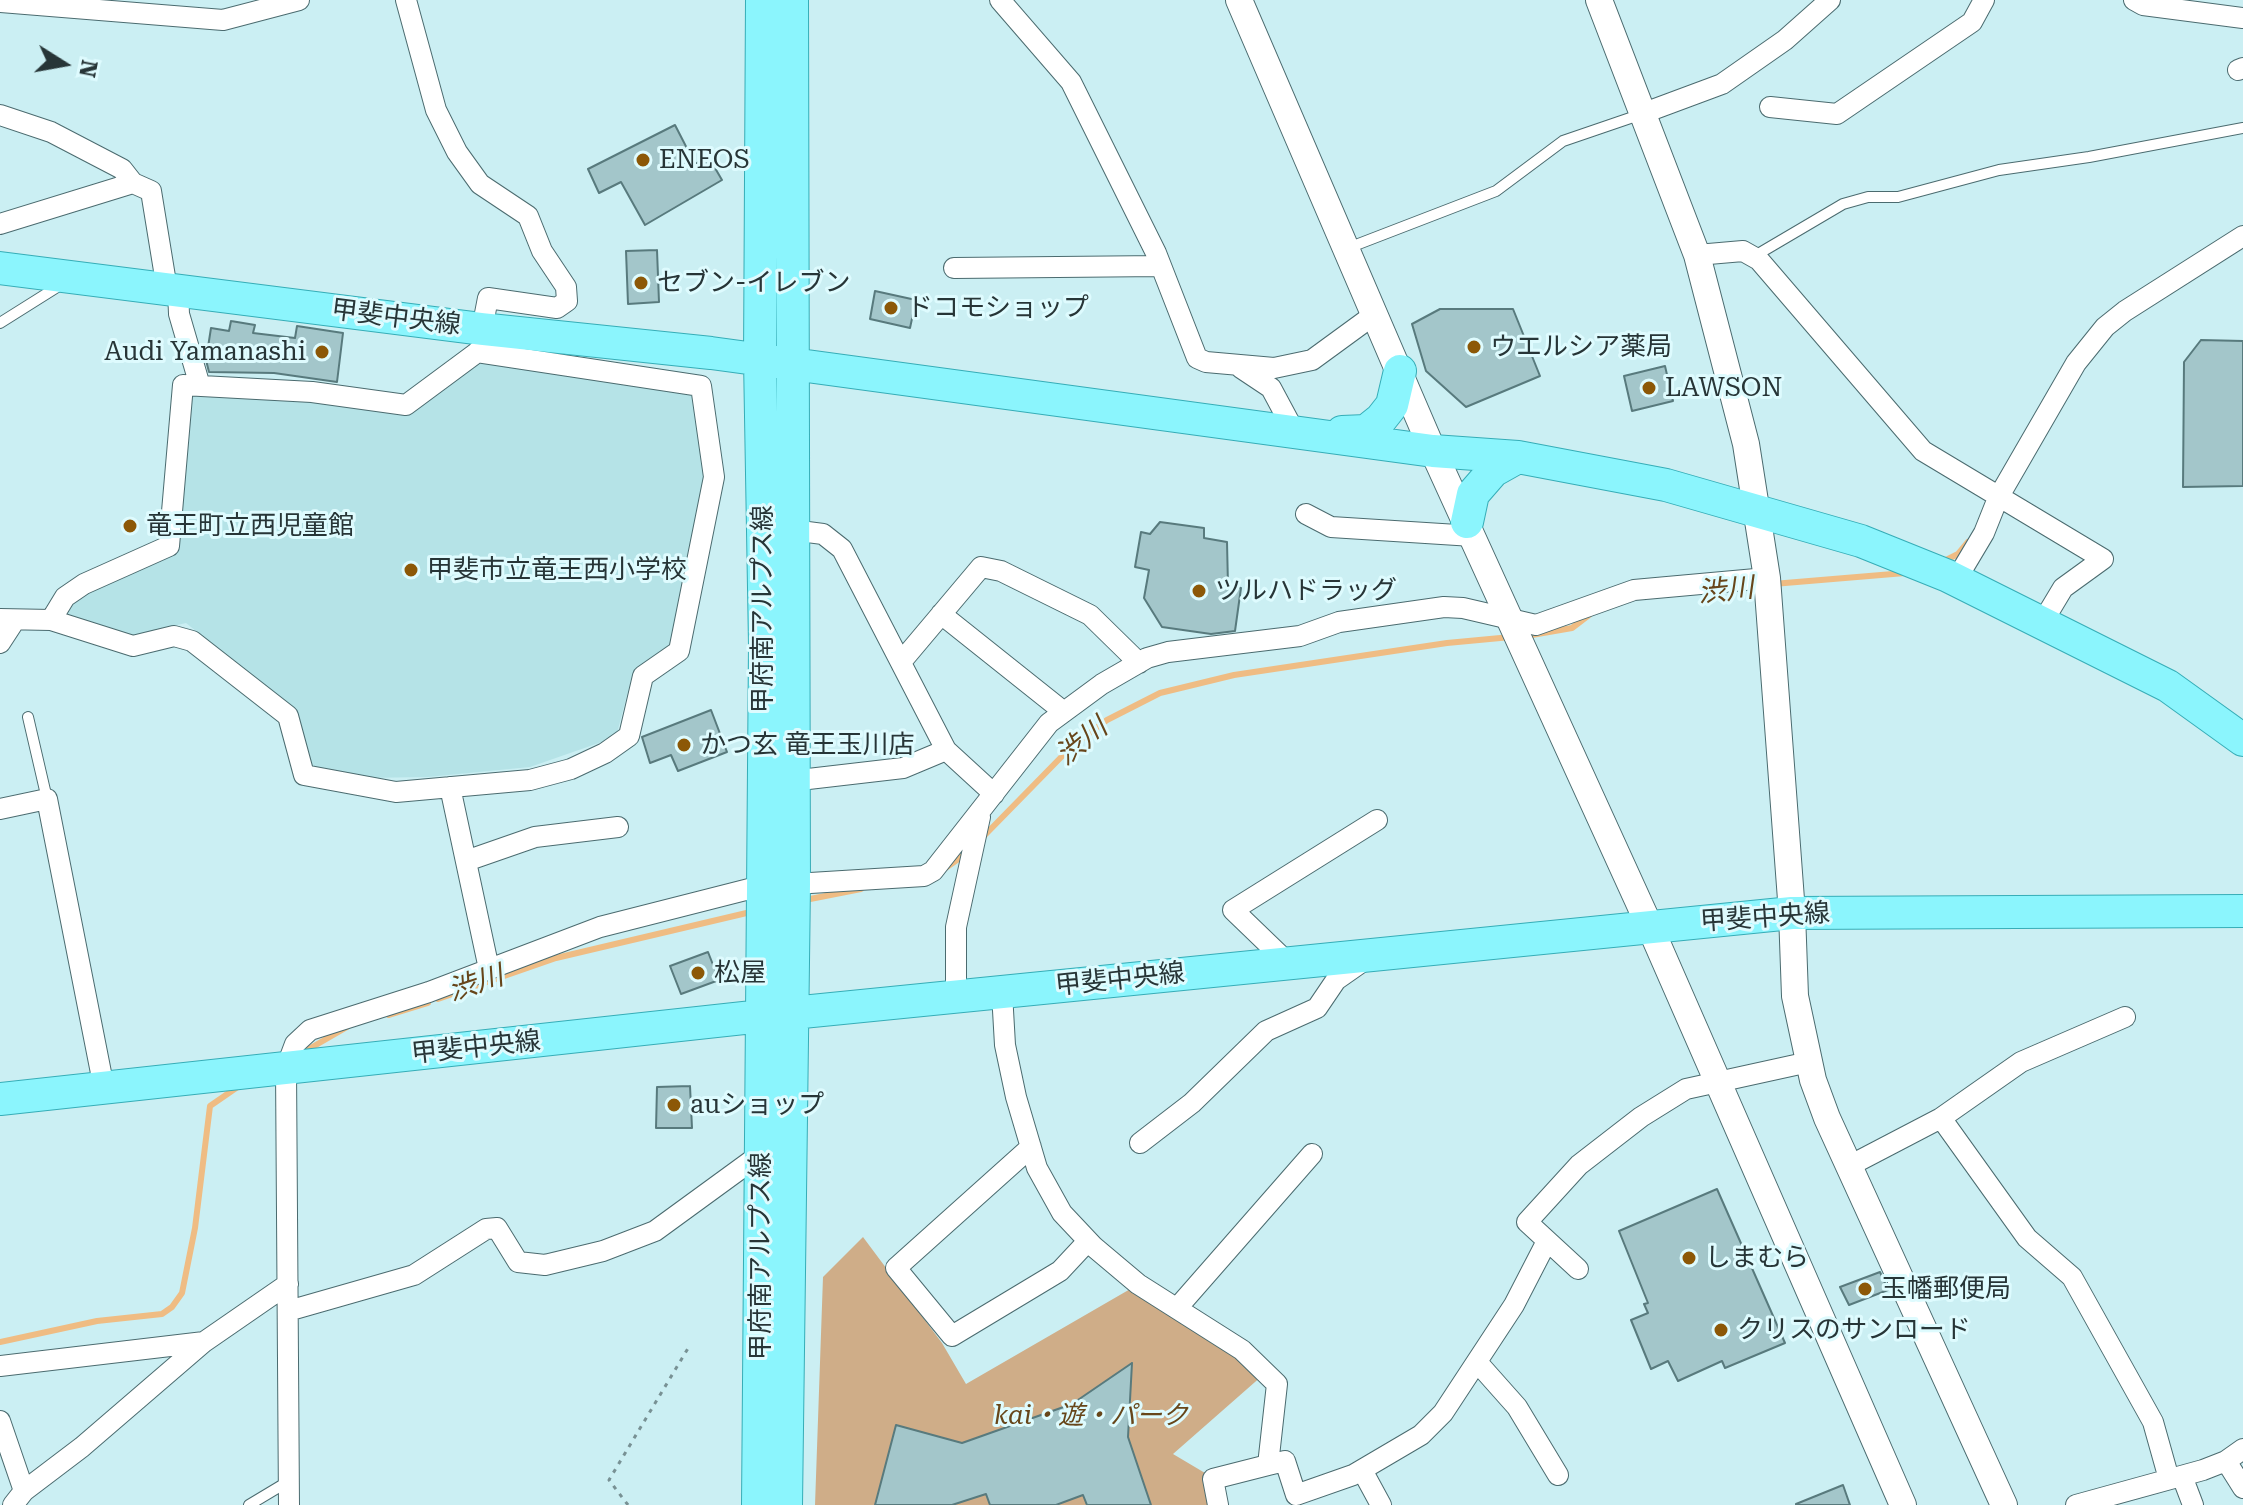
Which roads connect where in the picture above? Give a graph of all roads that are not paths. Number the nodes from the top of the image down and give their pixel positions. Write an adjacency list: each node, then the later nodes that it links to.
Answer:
1 (299, 0): 12 (street)
2 (762, 0): 32 (main road, 甲府南アルプス線)
3 (792, 0): 33 (main road, 甲府南アルプス線)
4 (1000, 0): 24 (street)
5 (1239, 0): 21 (street)
6 (1599, 0): 15 (street)
7 (1830, 0): 15 (street)
8 (1984, 0): 14 (street)
9 (2134, 0): 13 (street)
10 (409, 1): 31 (street)
11 (0, 2): 12 (street)
12 (264, 4)
13 (2243, 18)
14 (1770, 107)
15 (1644, 113): 21 (lane); 22 (street)
16 (0, 115): 18 (street)
17 (2243, 128): 23 (lane)
18 (133, 183): 19 (street); 28 (street)
19 (0, 224)
20 (2243, 236): 40 (street)
21 (1348, 248): 29 (street)
22 (1697, 255): 23 (street); 41 (street)
23 (1753, 257): 40 (street)
24 (1161, 266): 26 (street); 34 (street)
25 (0, 268): 27 (main road, 甲斐中央線)
26 (954, 268)
27 (73, 276): 28 (main road, 甲斐中央線); 30 (lane)
28 (172, 289): 31 (main road, 甲斐中央線); 36 (street)
29 (1375, 314): 34 (street); 35 (street)
30 (0, 323)
31 (483, 337): 32 (main road, 甲斐中央線); 36 (street); 60 (street)
32 (760, 359): 33 (main road, 甲斐中央線); 68 (main road, 甲府南アルプス線)
33 (793, 364): 37 (main road, 甲斐中央線); 44 (main road, 甲府南アルプス線)
34 (1234, 364): 37 (street)
35 (1400, 371): 37 (main road); 38 (street)
36 (200, 386): 49 (street)
37 (1305, 433): 38 (main road)
38 (1433, 451): 39 (main road); 43 (street)
39 (1518, 457): 41 (main road); 43 (main road)
40 (1998, 498): 46 (street); 51 (street)
41 (1760, 513): 45 (street); 46 (main road)
42 (1306, 514): 43 (street)
43 (1470, 529): 50 (street)
44 (792, 530): 53 (street); 59 (main road, 甲府南アルプス線)
45 (1767, 578): 50 (street); 70 (street)
46 (1956, 580): 51 (main road)
47 (941, 614): 53 (street); 54 (street); 55 (street)
48 (7, 619): 49 (street); 52 (street)
49 (51, 620): 60 (street)
50 (1512, 622): 54 (street); 71 (street)
51 (2042, 623): 57 (main road)
52 (0, 643)
53 (901, 662): 58 (street)
54 (1139, 663): 55 (street)
55 (1064, 712): 62 (street)
56 (28, 717): 61 (lane)
57 (2243, 740)
58 (946, 750): 59 (street); 62 (street)
59 (791, 781): 67 (main road, 甲府南アルプス線)
60 (450, 787): 66 (street)
61 (47, 799): 63 (street); 82 (street)
62 (988, 801): 67 (street); 76 (street)
63 (0, 809)
64 (1377, 820): 73 (street)
65 (618, 827): 66 (street)
66 (466, 861): 74 (street)
67 (794, 884): 77 (main road, 甲府南アルプス線)
68 (761, 886): 74 (street); 77 (main road, 甲府南アルプス線)
69 (2243, 911): 70 (main road, 甲斐中央線)
70 (1792, 913): 71 (main road, 甲斐中央線); 79 (street)
71 (1650, 927): 72 (main road, 甲斐中央線); 81 (street)
72 (1373, 954): 73 (main road, 甲斐中央線); 85 (street)
73 (1288, 963): 75 (main road, 甲斐中央線)
74 (489, 969): 80 (street)
75 (1002, 993): 76 (main road, 甲斐中央線); 86 (street)
76 (956, 997): 77 (main road, 甲斐中央線)
77 (777, 1015): 80 (main road, 甲斐中央線); 87 (main road, 甲府南アルプス線); 111 (main road, 甲府南アルプス線)
78 (2125, 1017): 84 (street)
79 (1809, 1062): 81 (street); 89 (street)
80 (286, 1068): 82 (main road, 甲斐中央線); 93 (street)
81 (1716, 1080): 91 (street); 114 (street)
82 (104, 1088): 83 (main road, 甲斐中央線)
83 (0, 1099)
84 (1941, 1118): 89 (street); 104 (street)
85 (1140, 1143)
86 (1031, 1147): 90 (street); 90 (street)
87 (762, 1153): 95 (street); 110 (main road, 甲府南アルプス線)
88 (1312, 1154): 94 (street)
89 (1849, 1166): 115 (street)
90 (1088, 1241): 94 (street)
91 (1547, 1241): 92 (street); 97 (street)
92 (1578, 1269)
93 (288, 1284): 95 (street); 96 (street)
94 (1178, 1307): 101 (street)
95 (288, 1311): 105 (street)
96 (204, 1342): 98 (street); 107 (street)
97 (1477, 1362): 102 (street); 103 (street)
98 (0, 1366)
99 (0, 1421): 107 (street)
100 (2235, 1455): 104 (street); 106 (street)
101 (1268, 1465): 102 (street); 112 (street)
102 (1362, 1470): 113 (street)
103 (1558, 1475)
104 (2175, 1477): 116 (street); 117 (street)
105 (289, 1481): 108 (lane); 109 (street)
106 (2243, 1488)
107 (18, 1498)
108 (249, 1505)
109 (289, 1505)
110 (758, 1505)
111 (786, 1505)
112 (1218, 1505)
113 (1381, 1505)
114 (1903, 1505)
115 (2004, 1505)
116 (2076, 1505)
117 (2193, 1505)

